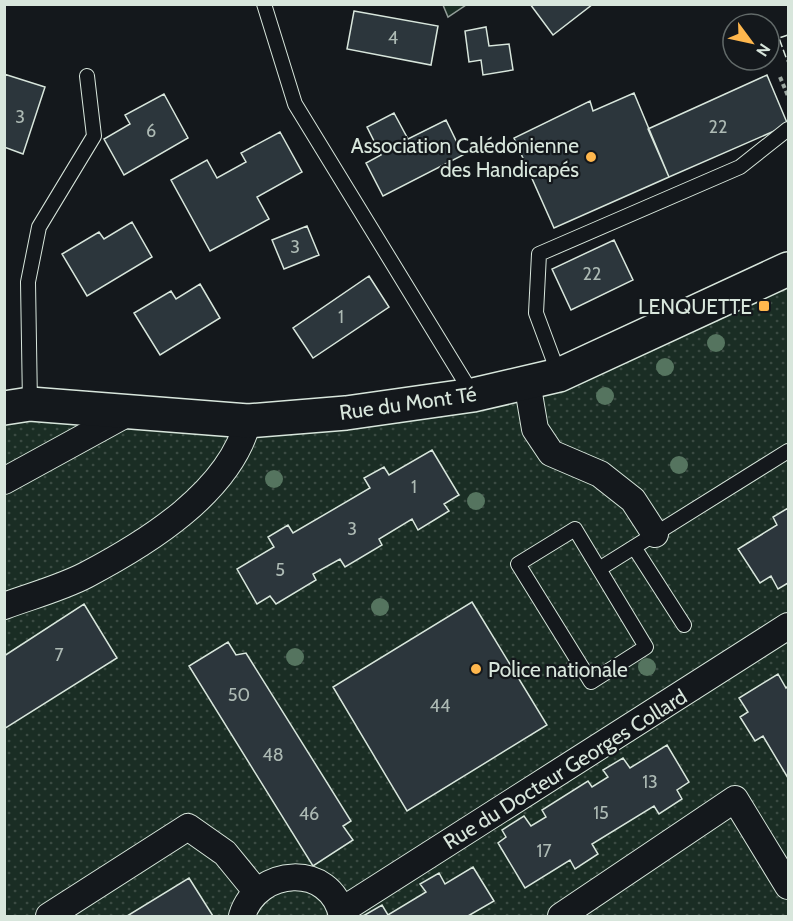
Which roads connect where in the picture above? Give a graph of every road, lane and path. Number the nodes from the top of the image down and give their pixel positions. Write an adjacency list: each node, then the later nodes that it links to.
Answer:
1 (264, 4): 9 (lane)
2 (87, 76): 10 (lane)
3 (780, 77): 4 (path)
4 (789, 96)
5 (789, 129): 7 (lane)
6 (789, 269): 7 (street, Rue du Mont Té)
7 (559, 375): 8 (street, Rue du Mont Té)
8 (527, 382): 9 (street, Rue du Mont Té); 15 (street)
9 (473, 395): 12 (street, Rue du Mont Té)
10 (17, 406): 11 (street, Rue du Mont Té)
11 (128, 413): 12 (street, Rue du Mont Té); 14 (street)
12 (248, 421): 17 (street)
13 (789, 451): 15 (lane)
14 (4, 481)
15 (644, 541): 16 (lane); 18 (lane)
16 (599, 569): 16 (lane)
17 (4, 606)
18 (684, 625)
19 (789, 626): 22 (street, Rue du Docteur Georges Collard)
20 (789, 886): 25 (street)
21 (256, 891): 22 (street); 23 (street); 24 (street)
22 (341, 914)
23 (49, 916)
24 (242, 916)
25 (561, 916)

